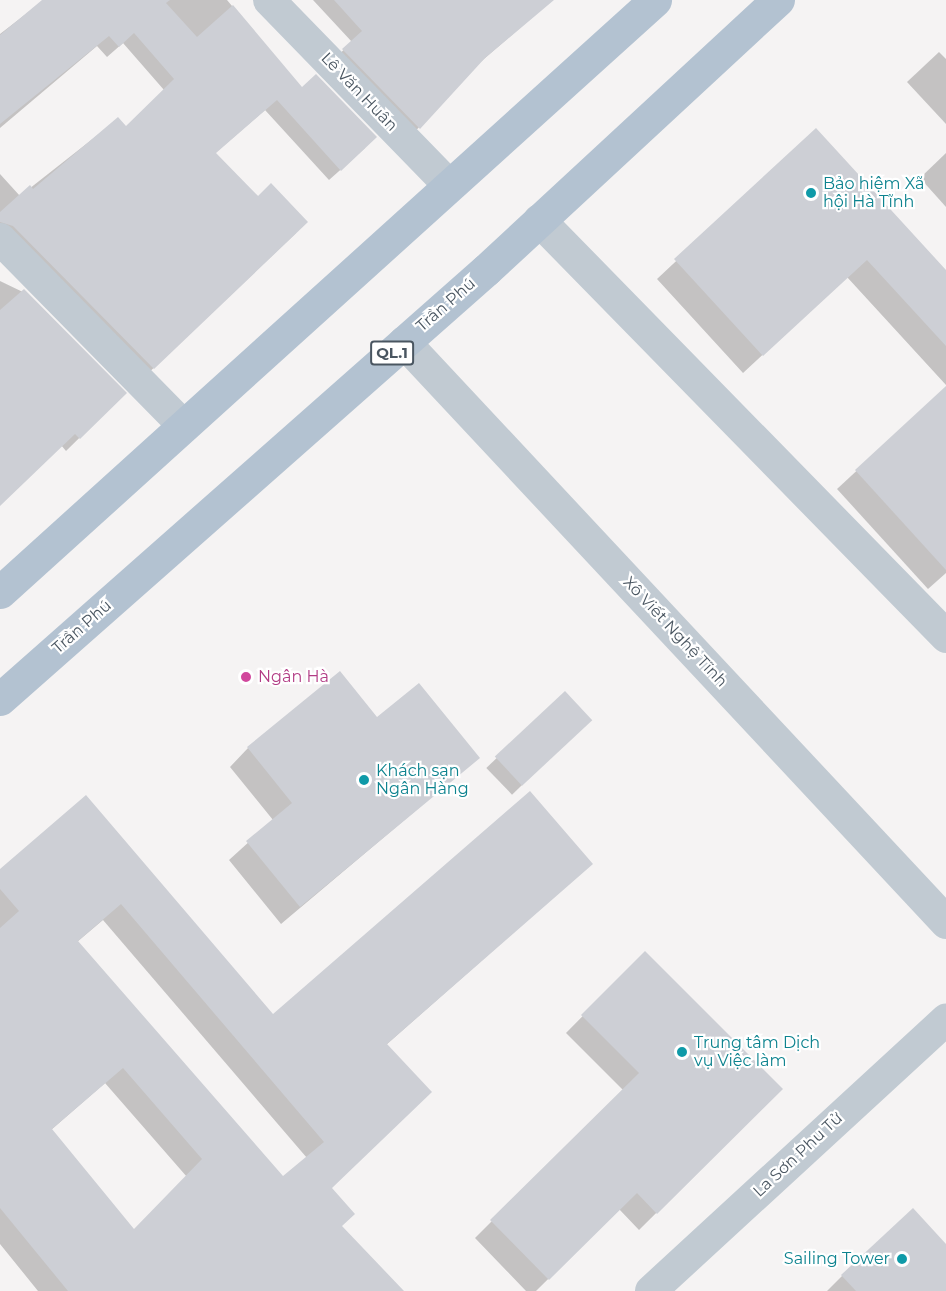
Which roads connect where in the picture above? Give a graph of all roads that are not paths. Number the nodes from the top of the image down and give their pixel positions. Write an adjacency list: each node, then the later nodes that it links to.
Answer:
1 (269, 0): 4 (street, Lê Văn Huân)
2 (655, 0): 4 (main road)
3 (778, 0): 5 (main road, Trần Phú / QL.1)
4 (448, 184): 8 (main road)
5 (539, 219): 7 (main road, Trần Phú / QL.1); 10 (street)
6 (0, 239): 8 (street)
7 (404, 342): 11 (main road, Trần Phú / QL.1); 12 (street, Xô Viết Nghệ Tĩnh)
8 (183, 425): 9 (main road)
9 (0, 592)
10 (946, 636)
11 (0, 699)
12 (946, 922)
13 (946, 1020): 14 (street, La Sơn Phu Tử)
14 (651, 1291)

